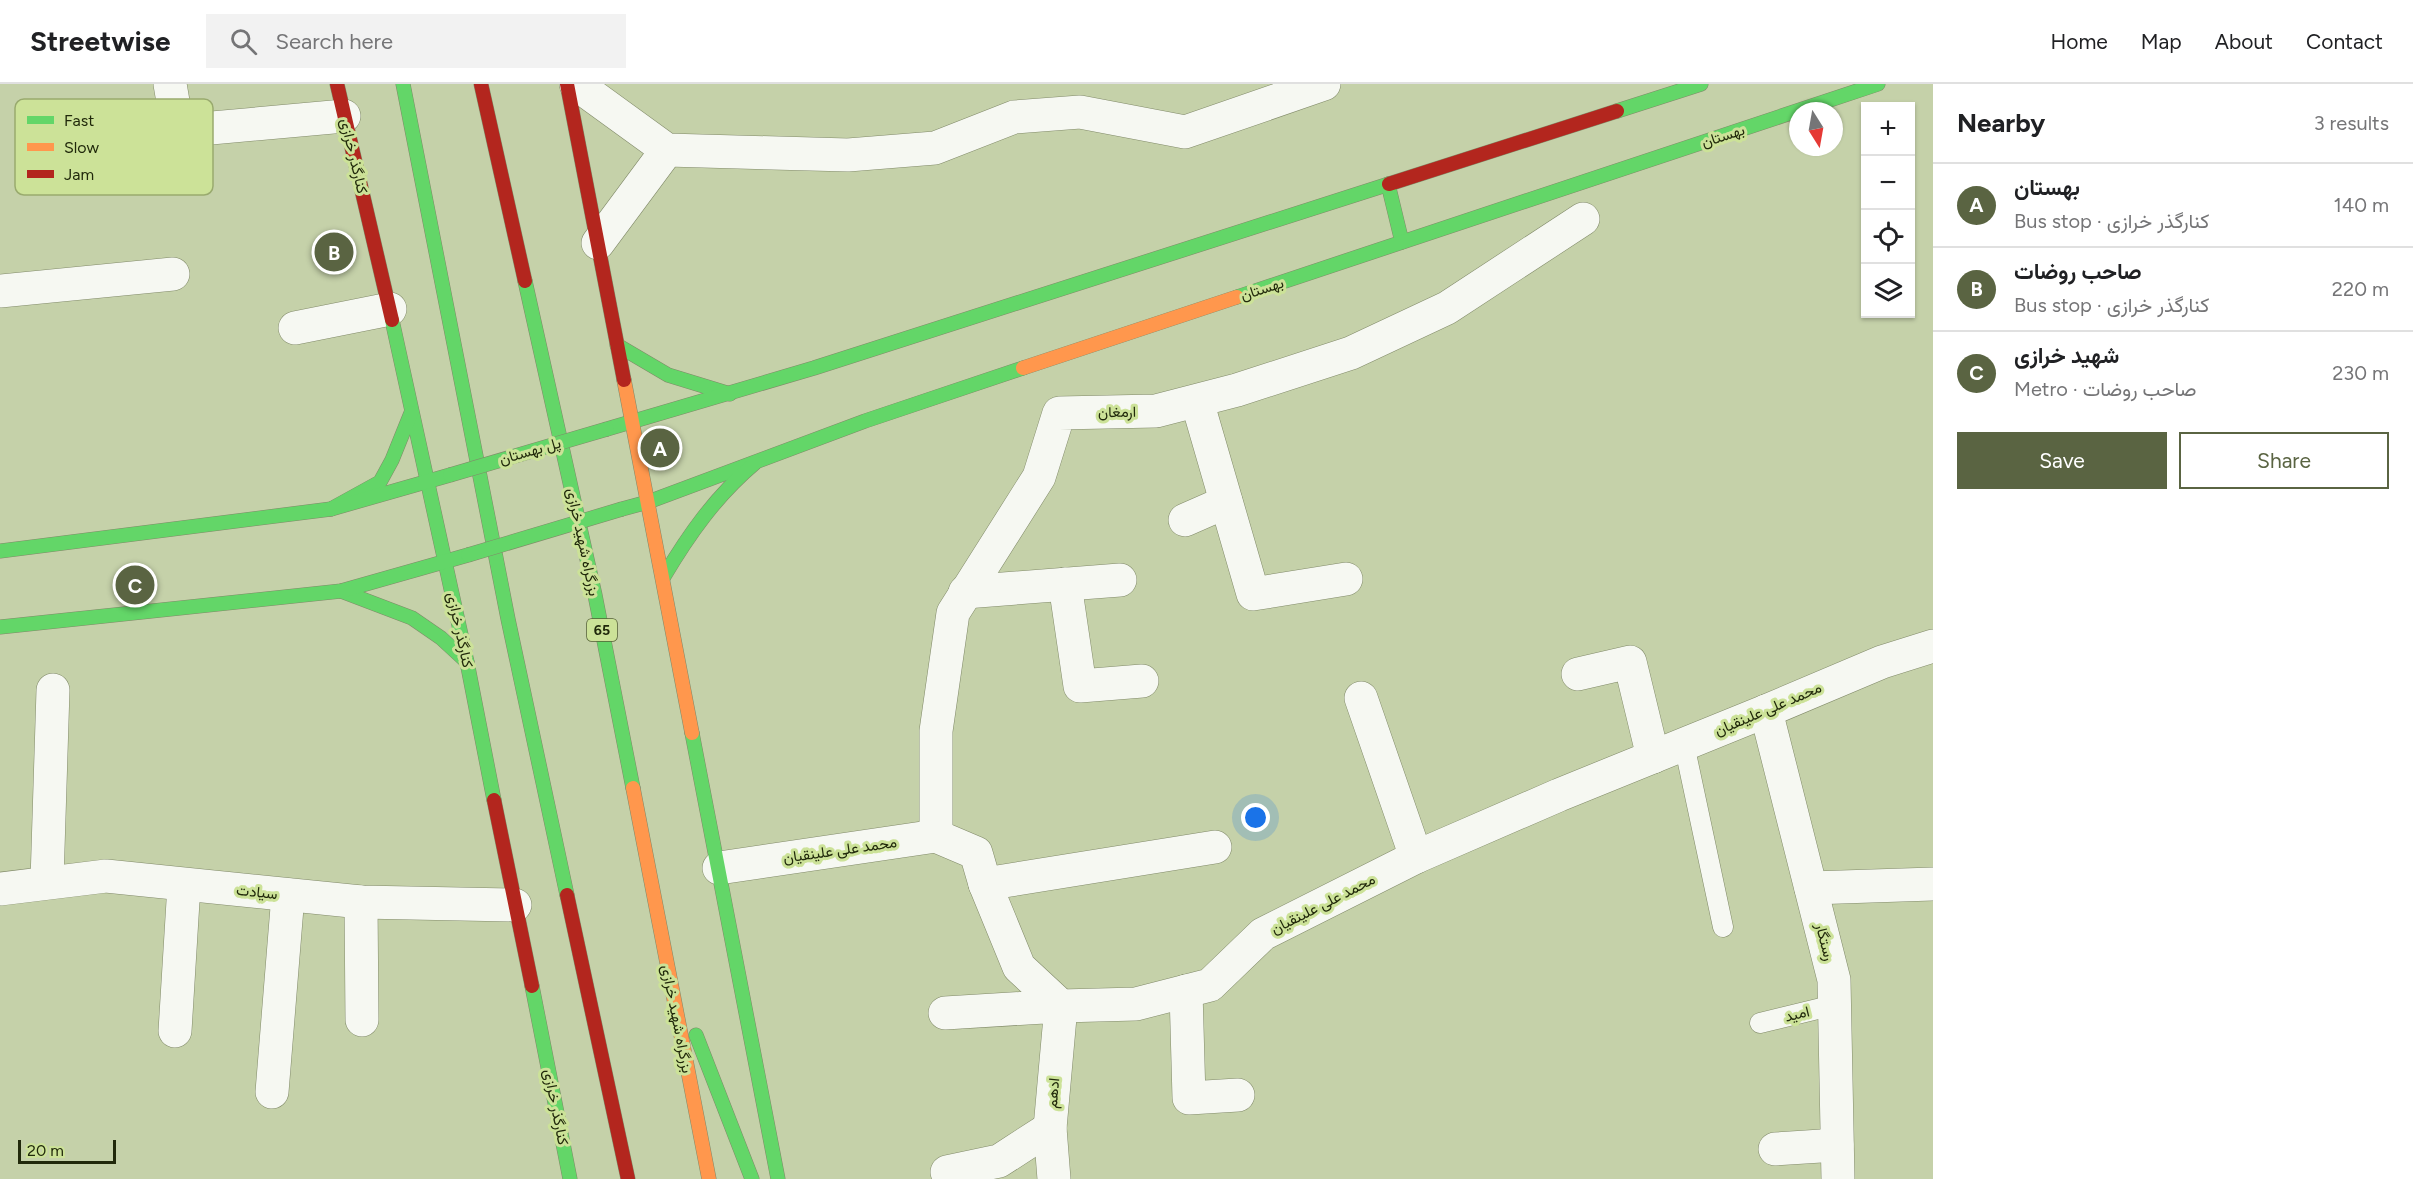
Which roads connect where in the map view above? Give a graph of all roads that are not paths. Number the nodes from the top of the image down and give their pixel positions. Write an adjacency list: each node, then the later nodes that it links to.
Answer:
1 (170, 84): 10 (street)
2 (337, 84): 12 (main road, کنارگذر خرازی)
3 (403, 84): 19 (main road)
4 (481, 84): 67 (main road, بزرگراه شهید خرازی / 65)
5 (567, 84): 18 (main road)
6 (576, 84): 14 (street)
7 (1324, 84): 14 (street)
8 (1701, 84): 15 (main road)
9 (1878, 84): 17 (main road, بهستان)
10 (173, 99)
11 (393, 106): 19 (main road)
12 (344, 116): 13 (street); 22 (main road, کنارگذر خرازی)
13 (213, 128)
14 (667, 150): 18 (street)
15 (1388, 184): 17 (main road); 25 (main road)
16 (1583, 219): 26 (street, ارمغان)
17 (1402, 242): 29 (main road, بهستان)
18 (598, 243): 24 (main road)
19 (435, 246): 68 (main road)
20 (173, 274): 21 (street)
21 (0, 291)
22 (390, 309): 23 (street); 27 (main road, کنارگذر خرازی)
23 (295, 328)
24 (617, 345): 25 (main road); 28 (main road)
25 (730, 393): 28 (main road)
26 (1197, 401): 32 (street); 42 (street, ارمغان)
27 (411, 413): 30 (main road, کنارگذر خرازی); 33 (main road)
28 (632, 421): 30 (main road, پل بهستان, bridge); 31 (main road)
29 (755, 463): 31 (main road, بهستان); 37 (main road)
30 (428, 480): 33 (main road, پل بهستان); 36 (main road, کنارگذر خرازی)
31 (648, 502): 36 (main road, bridge); 37 (main road)
32 (1226, 502): 34 (street); 38 (street)
33 (331, 509): 35 (main road)
34 (1185, 520)
35 (0, 551)
36 (446, 562): 41 (main road); 45 (main road, کنارگذر خرازی)
37 (663, 578): 56 (main road)
38 (1346, 579)
39 (1120, 580): 40 (street)
40 (1065, 584): 42 (street); 47 (street)
41 (340, 591): 43 (main road); 45 (main road)
42 (965, 592): 53 (street, ارمغان)
43 (0, 627)
44 (1933, 646): 50 (street, محمد علی علینقیان)
45 (467, 662): 65 (main road, کنارگذر خرازی)
46 (1578, 674): 52 (street)
47 (1142, 681)
48 (53, 690): 57 (street)
49 (1361, 698): 55 (street)
50 (1766, 711): 51 (street, محمد علی علینقیان); 61 (street, رستگار)
51 (1684, 744): 52 (street, محمد علی علینقیان); 66 (lane)
52 (1653, 757): 55 (street, محمد علی علینقیان)
53 (936, 836): 56 (street, محمد علی علینقیان); 58 (street)
54 (1215, 847): 58 (street)
55 (1416, 857): 69 (street, محمد علی علینقیان)
56 (719, 868): 87 (main road)
57 (47, 881): 60 (street, سیادت); 62 (street, سیادت)
58 (985, 884): 71 (street)
59 (1933, 884): 61 (street)
60 (184, 885): 63 (street, سیادت); 75 (street)
61 (1811, 888): 70 (street, رستگار)
62 (0, 889)
63 (288, 895): 64 (street, سیادت); 76 (street)
64 (361, 902): 65 (street, سیادت); 73 (street)
65 (515, 905): 83 (main road, کنارگذر خرازی)
66 (1723, 927)
67 (665, 957): 85 (main road, بزرگراه شهید خرازی / 65); 86 (main road)
68 (585, 977): 79 (main road); 84 (main road)
69 (1186, 991): 71 (street, محمد علی علینقیان); 77 (street)
70 (1834, 1005): 74 (lane, امید); 80 (street, رستگار)
71 (1061, 1006): 72 (street, محمد علی علینقیان); 78 (street, ادهم)
72 (945, 1013)
73 (362, 1020)
74 (1760, 1023)
75 (175, 1030)
76 (272, 1092)
77 (1238, 1095)
78 (1050, 1128): 82 (street); 88 (street, ادهم)
79 (606, 1143)
80 (1838, 1145): 81 (street); 89 (street, رستگار)
81 (1775, 1149)
82 (947, 1172)
83 (570, 1179)
84 (628, 1179)
85 (708, 1179)
86 (752, 1179)
87 (778, 1179)
88 (1054, 1179)
89 (1838, 1179)

